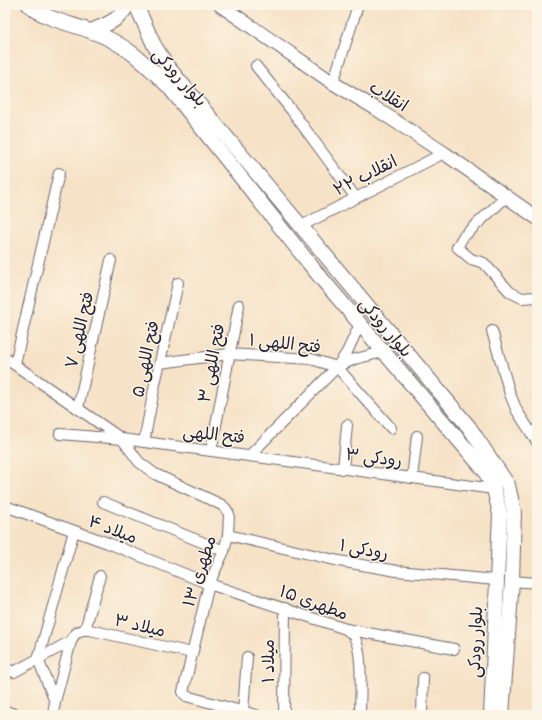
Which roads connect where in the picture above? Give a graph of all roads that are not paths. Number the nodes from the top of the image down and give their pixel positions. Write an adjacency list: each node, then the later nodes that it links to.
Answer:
1 (29, 5): 6 (main road, بلوار رودکی)
2 (127, 5): 6 (main road)
3 (136, 5): 7 (main road, بلوار رودکی)
4 (220, 5): 10 (street, انقلاب)
5 (358, 5): 10 (street)
6 (91, 31): 8 (main road, بلوار رودکی)
7 (154, 45): 8 (main road); 16 (main road, بلوار رودکی)
8 (144, 61): 21 (main road, بلوار رودکی)
9 (256, 66): 14 (street)
10 (333, 83): 11 (street, انقلاب)
11 (444, 153): 13 (street, انقلاب); 14 (street, انقلاب ۲۲)
12 (59, 173): 27 (street)
13 (506, 197): 15 (street, انقلاب); 19 (street)
14 (356, 198): 16 (street, انقلاب ۲۲)
15 (537, 218)
16 (301, 226): 49 (main road, بلوار رودکی)
17 (111, 260): 29 (street, فتح اللهی ۷)
18 (178, 283): 26 (street, فتح اللهی ۵)
19 (537, 296)
20 (239, 306): 24 (street, فتح اللهی ۳)
21 (360, 324): 23 (main road, بلوار رودکی); 28 (street)
22 (492, 331): 34 (street)
23 (383, 352): 28 (street); 41 (main road, بلوار رودکی)
24 (229, 354): 26 (street, فتح اللهی ۱); 28 (street, فتح اللهی ۱); 37 (street, فتح اللهی ۳)
25 (5, 358): 27 (street, فتح اللهی)
26 (160, 363): 36 (street, فتح اللهی ۵)
27 (15, 364): 29 (street, فتح اللهی)
28 (337, 367): 31 (street); 38 (street, فتح اللهی)
29 (78, 408): 35 (street, فتح اللهی)
30 (347, 426): 39 (street)
31 (391, 428)
32 (60, 434): 35 (street, فتح اللهی)
33 (417, 436): 40 (street)
34 (535, 437)
35 (122, 439): 36 (street, فتح اللهی); 45 (street, مطهری ۱۳)
36 (144, 442): 37 (street, فتح اللهی)
37 (211, 451): 38 (street, فتح اللهی)
38 (249, 456): 39 (street, رودکی ۳)
39 (343, 469): 40 (street, رودکی ۳)
40 (412, 478): 41 (street, رودکی ۳)
41 (494, 489): 48 (main road, بلوار رودکی)
42 (103, 502): 46 (street)
43 (5, 506): 44 (street, میلاد ۴)
44 (74, 531): 51 (street, میلاد ۴); 59 (street)
45 (228, 535): 46 (street, مطهری ۱۳); 48 (street, رودکی ۱)
46 (224, 551): 51 (street, مطهری ۱۳)
47 (100, 576): 54 (street)
48 (496, 580): 65 (main road, بلوار رودکی)
49 (512, 581): 50 (street); 65 (main road, بلوار رودکی)
50 (537, 583)
51 (209, 584): 52 (street, مطهری ۱۵); 57 (street, مطهری ۱۳)
52 (285, 608): 53 (street, مطهری ۱۵); 69 (street, میلاد ۱)
53 (346, 629): 56 (street); 70 (street, مطهری ۱۵)
54 (82, 630): 55 (street); 57 (street, میلاد ۳)
55 (71, 641): 59 (street); 62 (street)
56 (454, 649)
57 (192, 653): 64 (street, مطهری ۱۳)
58 (247, 656): 64 (street)
59 (38, 659): 60 (street); 62 (street)
60 (10, 670)
61 (423, 678): 71 (street)
62 (55, 702): 67 (street)
63 (5, 711): 66 (street)
64 (243, 712): 68 (street, مطهری ۱۳)
65 (493, 714)
66 (18, 715)
67 (53, 715)
68 (256, 715)
69 (284, 715)
70 (360, 715)
71 (422, 715)

